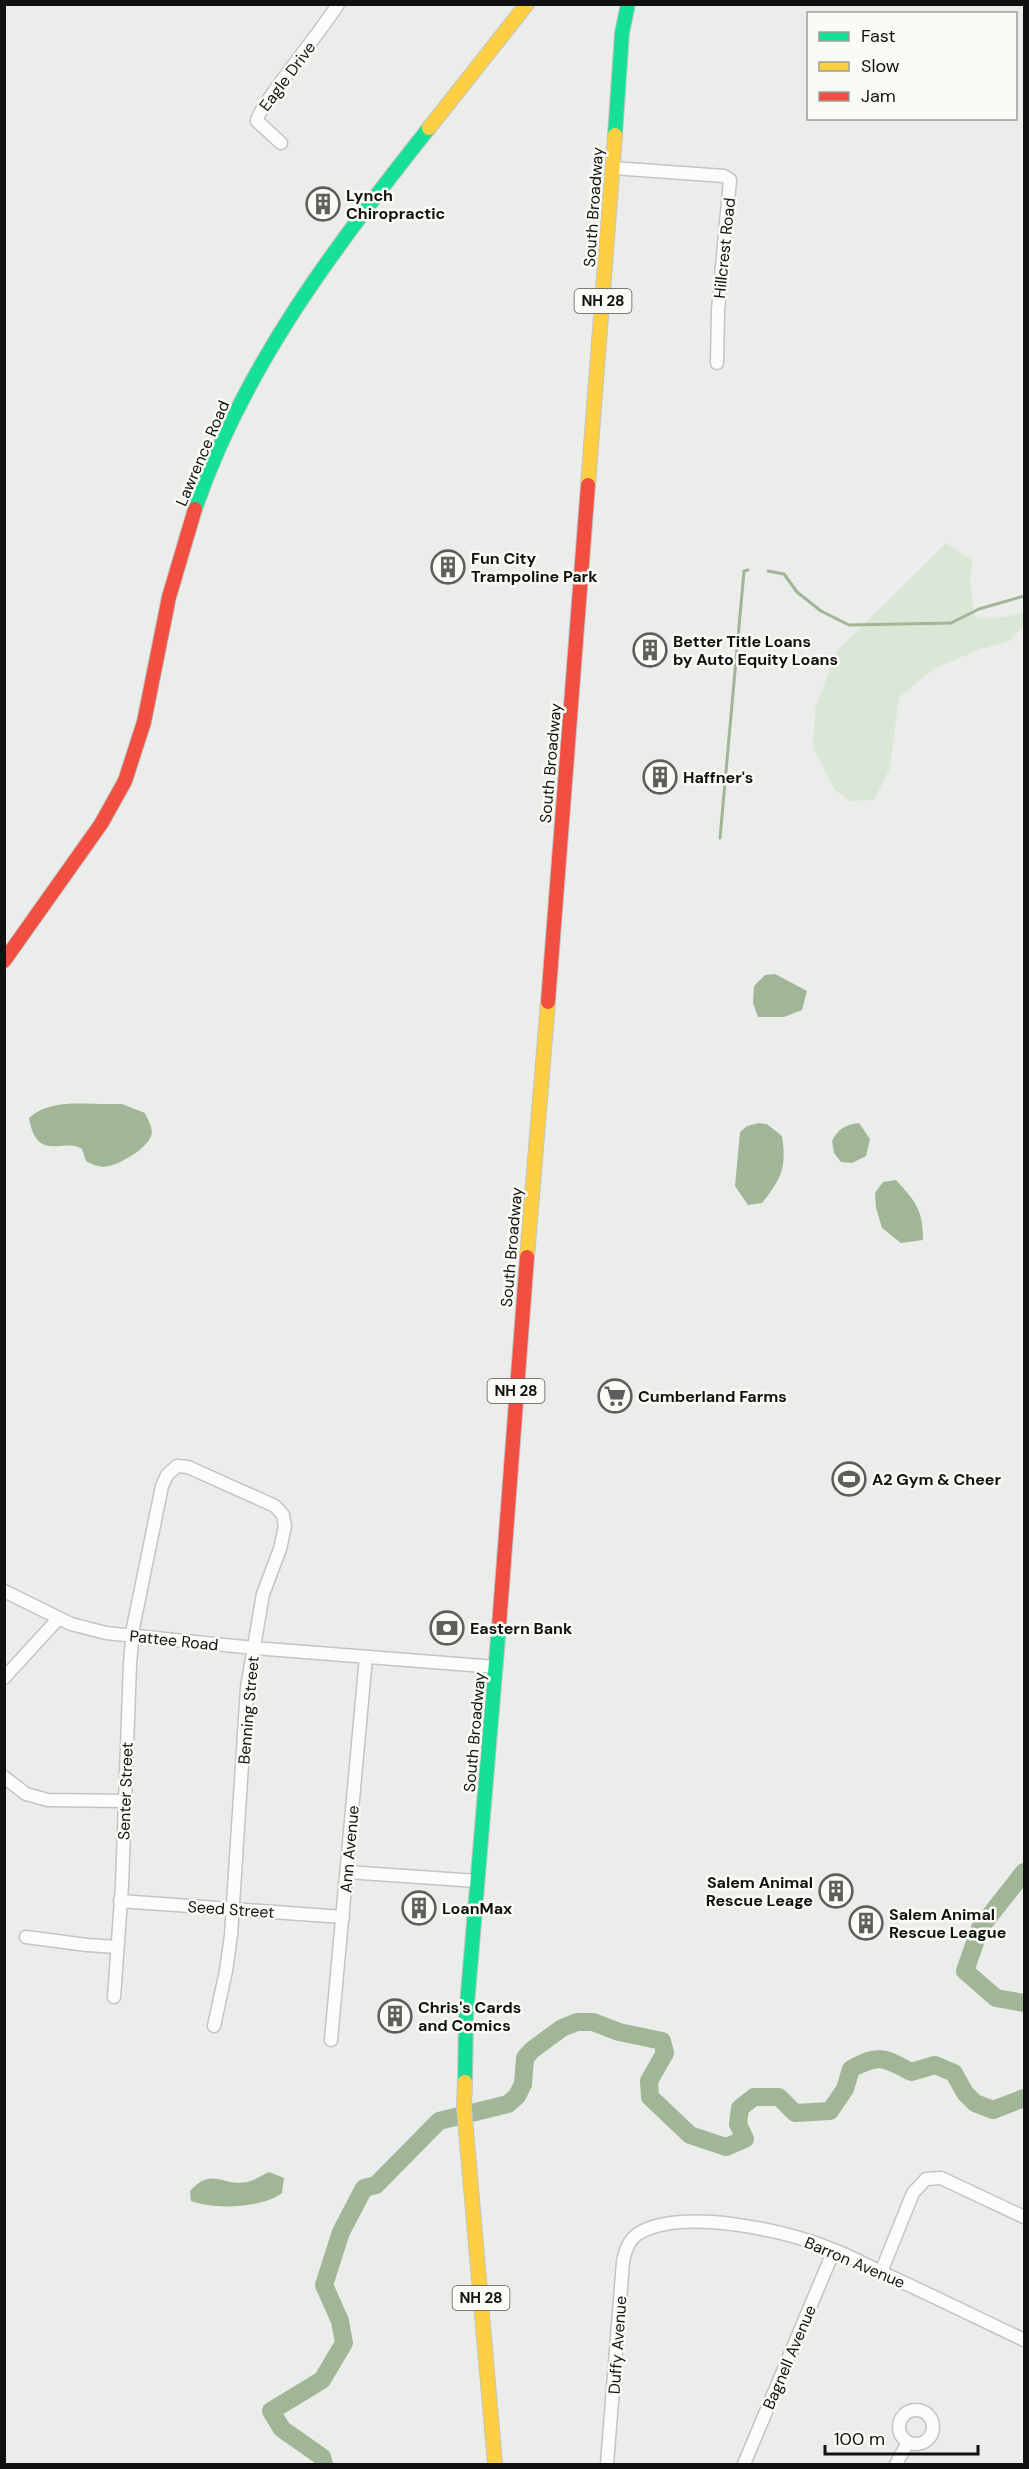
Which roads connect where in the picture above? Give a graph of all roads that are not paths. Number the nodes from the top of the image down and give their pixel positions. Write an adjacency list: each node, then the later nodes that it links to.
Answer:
1 (338, 4): 6 (street, Eagle Drive)
2 (527, 4): 9 (main road, Lawrence Road)
3 (616, 4): 5 (main road, South Broadway / NH 28)
4 (628, 4): 5 (main road, South Broadway / NH 28)
5 (622, 33): 7 (main road, South Broadway / NH 28)
6 (281, 143)
7 (613, 168): 8 (street, Hillcrest Road); 15 (main road, South Broadway / NH 28)
8 (717, 363)
9 (4, 961)
10 (4, 1591): 11 (street, Pattee Road)
11 (58, 1619): 12 (street, Pattee Road); 16 (street)
12 (133, 1636): 13 (street, Pattee Road); 13 (street, Benning Street); 18 (street, Senter Street)
13 (254, 1648): 14 (street, Pattee Road); 22 (street, Benning Street)
14 (366, 1657): 15 (street, Pattee Road); 19 (street, Ann Avenue)
15 (496, 1667): 20 (main road, South Broadway / NH 28)
16 (4, 1678)
17 (4, 1777): 18 (street)
18 (125, 1801): 21 (street, Senter Street)
19 (346, 1872): 20 (street); 23 (street, Ann Avenue)
20 (477, 1881): 35 (main road, South Broadway / NH 28)
21 (120, 1901): 22 (street, Seed Street); 25 (street, Senter Street)
22 (231, 1910): 23 (street, Seed Street); 27 (street, Benning Street)
23 (343, 1917): 28 (street, Ann Avenue)
24 (26, 1937): 25 (street)
25 (118, 1947): 26 (street, Senter Street)
26 (114, 1997)
27 (214, 2026)
28 (331, 2040)
29 (1024, 2217): 32 (street)
30 (641, 2232): 31 (street, Barron Avenue); 36 (street, Duffy Avenue)
31 (834, 2250): 32 (street, Barron Avenue); 37 (street, Bagnell Avenue)
32 (881, 2272): 33 (street, Barron Avenue)
33 (1024, 2340)
34 (908, 2442): 38 (street)
35 (495, 2464)
36 (607, 2464)
37 (744, 2464)
38 (896, 2464)

